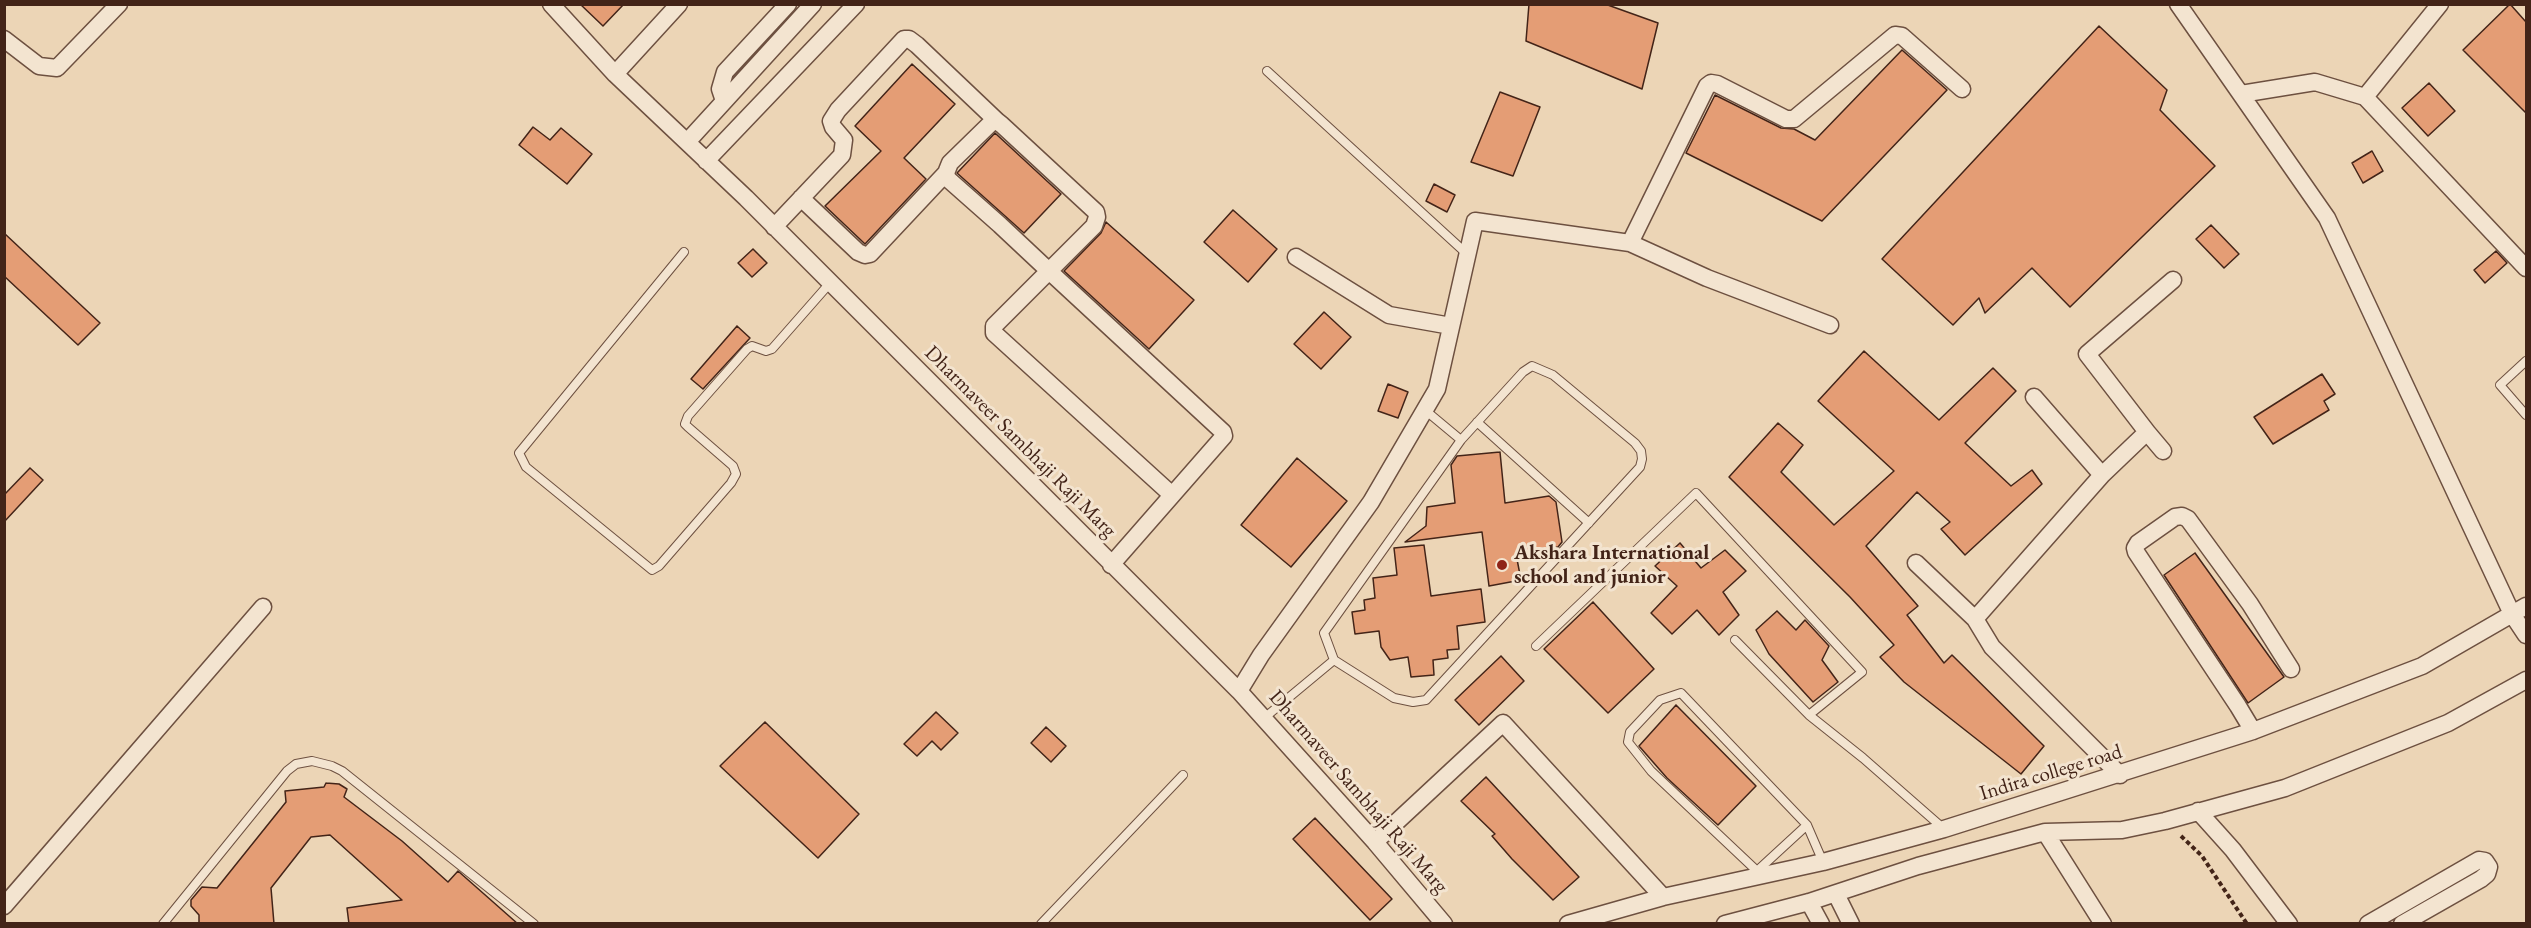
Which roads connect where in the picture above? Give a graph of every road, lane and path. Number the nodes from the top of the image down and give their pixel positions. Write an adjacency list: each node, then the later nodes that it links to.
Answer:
1 (119, 4): 9 (street)
2 (551, 4): 11 (street, Dharmaveer Sambhaji Raji Marg)
3 (679, 4): 11 (street)
4 (788, 4): 15 (street)
5 (813, 4): 15 (street)
6 (856, 4): 18 (street)
7 (2178, 4): 13 (street)
8 (2440, 4): 14 (street)
9 (4, 39)
10 (1267, 72): 24 (lane)
11 (615, 74): 17 (street, Dharmaveer Sambhaji Raji Marg)
12 (1962, 89): 22 (street)
13 (2241, 94): 14 (street); 46 (street)
14 (2365, 97): 26 (street)
15 (724, 101): 17 (street)
16 (997, 122): 19 (street); 20 (street); 27 (street)
17 (687, 142): 18 (street, Dharmaveer Sambhaji Raji Marg)
18 (706, 161): 21 (street, Dharmaveer Sambhaji Raji Marg)
19 (946, 173): 20 (street); 27 (street)
20 (801, 198): 21 (street)
21 (774, 226): 29 (street, Dharmaveer Sambhaji Raji Marg)
22 (1630, 243): 24 (street); 30 (street)
23 (684, 252): 29 (lane)
24 (1467, 254): 31 (street)
25 (1296, 257): 31 (street)
26 (2526, 268)
27 (1049, 271): 41 (street); 41 (street)
28 (2173, 280): 37 (street)
29 (830, 283): 44 (street, Dharmaveer Sambhaji Raji Marg)
30 (1830, 325)
31 (1451, 326): 34 (street)
32 (2526, 362): 35 (lane)
33 (2034, 397): 40 (street)
34 (1425, 410): 38 (lane); 54 (street)
35 (2526, 415)
36 (1477, 422): 38 (lane); 42 (lane); 42 (lane)
37 (2147, 432): 39 (street); 40 (street)
38 (1461, 440): 51 (lane)
39 (2163, 451)
40 (2102, 475): 47 (street)
41 (1172, 495): 44 (street)
42 (1589, 523): 51 (lane)
43 (1916, 563): 47 (street)
44 (1111, 565): 54 (street, Dharmaveer Sambhaji Raji Marg)
45 (263, 607): 70 (street)
46 (2519, 610): 48 (street); 57 (street, Indira college road)
47 (1975, 619): 59 (street)
48 (2526, 635)
49 (1735, 639): 55 (lane)
50 (1536, 646): 55 (lane)
51 (1334, 660): 56 (lane)
52 (2291, 669): 57 (street)
53 (2526, 680): 60 (street)
54 (1239, 692): 56 (street, Dharmaveer Sambhaji Raji Marg)
55 (1809, 715): 63 (lane)
56 (1263, 719): 65 (street, Dharmaveer Sambhaji Raji Marg)
57 (2253, 731): 59 (street, Indira college road)
58 (1183, 775): 73 (lane)
59 (2120, 775): 63 (street, Indira college road)
60 (2198, 811): 61 (street); 81 (street)
61 (2165, 821): 64 (street); 80 (path)
62 (1807, 825): 62 (lane); 66 (lane)
63 (1944, 829): 66 (street, Indira college road)
64 (2045, 832): 67 (street); 79 (street)
65 (1375, 842): 68 (street); 74 (street, Dharmaveer Sambhaji Raji Marg)
66 (1823, 862): 68 (street, Indira college road)
67 (1836, 894): 69 (street); 78 (street)
68 (1663, 897): 75 (street, Indira college road)
69 (1809, 902): 76 (street); 77 (street)
70 (4, 906)
71 (162, 924): 72 (lane)
72 (534, 924)
73 (1041, 924)
74 (1444, 924)
75 (1568, 924)
76 (1725, 924)
77 (1821, 924)
78 (1851, 924)
79 (2103, 924)
80 (2247, 924)
81 (2289, 924)
82 (2368, 924): 83 (street)
83 (2402, 924)

